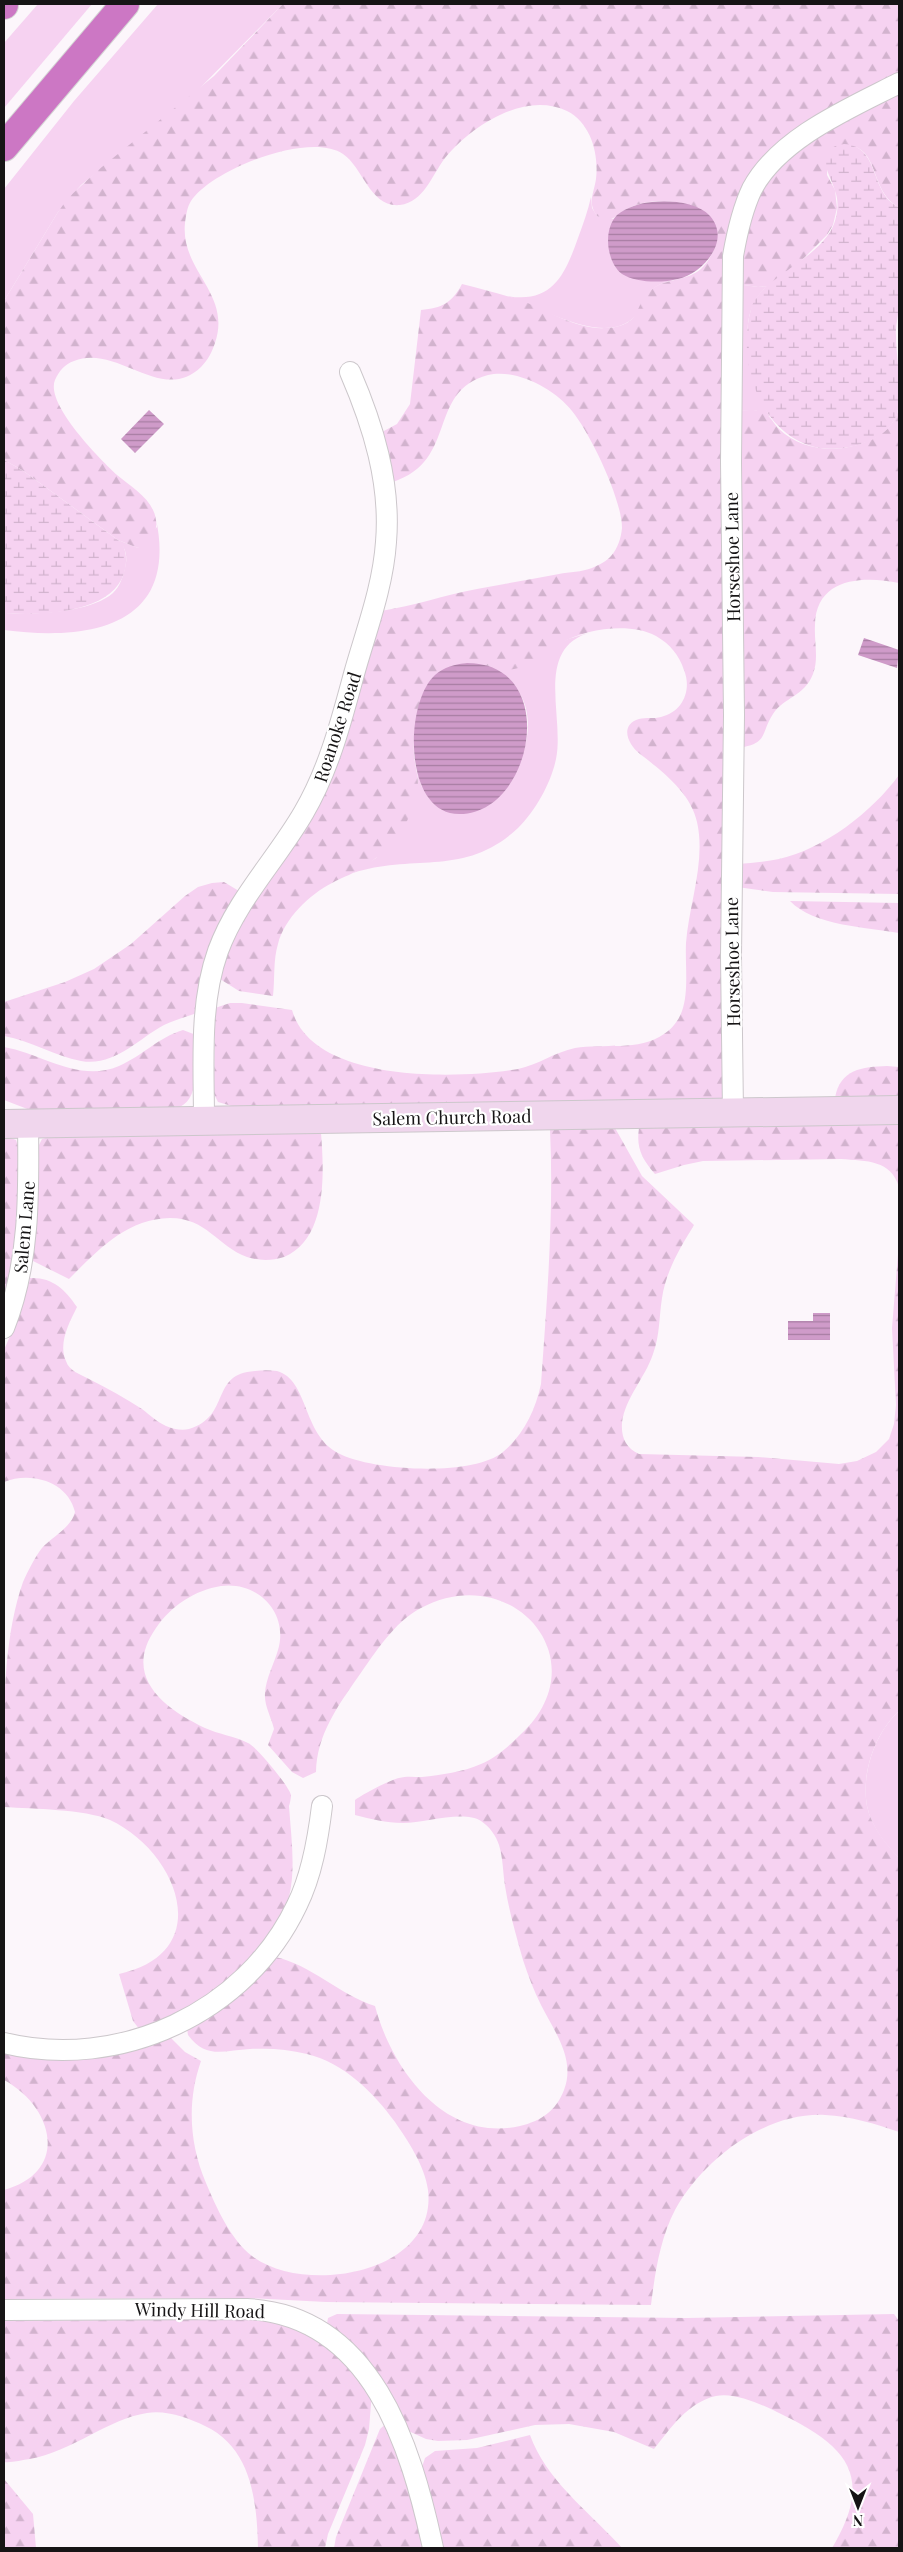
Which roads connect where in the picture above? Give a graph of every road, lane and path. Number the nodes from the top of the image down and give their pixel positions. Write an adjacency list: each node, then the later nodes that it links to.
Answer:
1 (124, 4): 3 (highway)
2 (899, 83): 6 (street, Horseshoe Lane)
3 (4, 148)
4 (350, 372): 7 (street, Roanoke Road)
5 (899, 1110): 6 (street, Salem Church Road)
6 (733, 1113): 7 (street, Salem Church Road)
7 (204, 1121): 8 (street, Salem Church Road)
8 (16, 1124): 9 (street, Salem Lane)
9 (4, 1328)
10 (322, 1806): 11 (street)
11 (4, 2042)
12 (4, 2310): 13 (street, Windy Hill Road)
13 (433, 2548)

